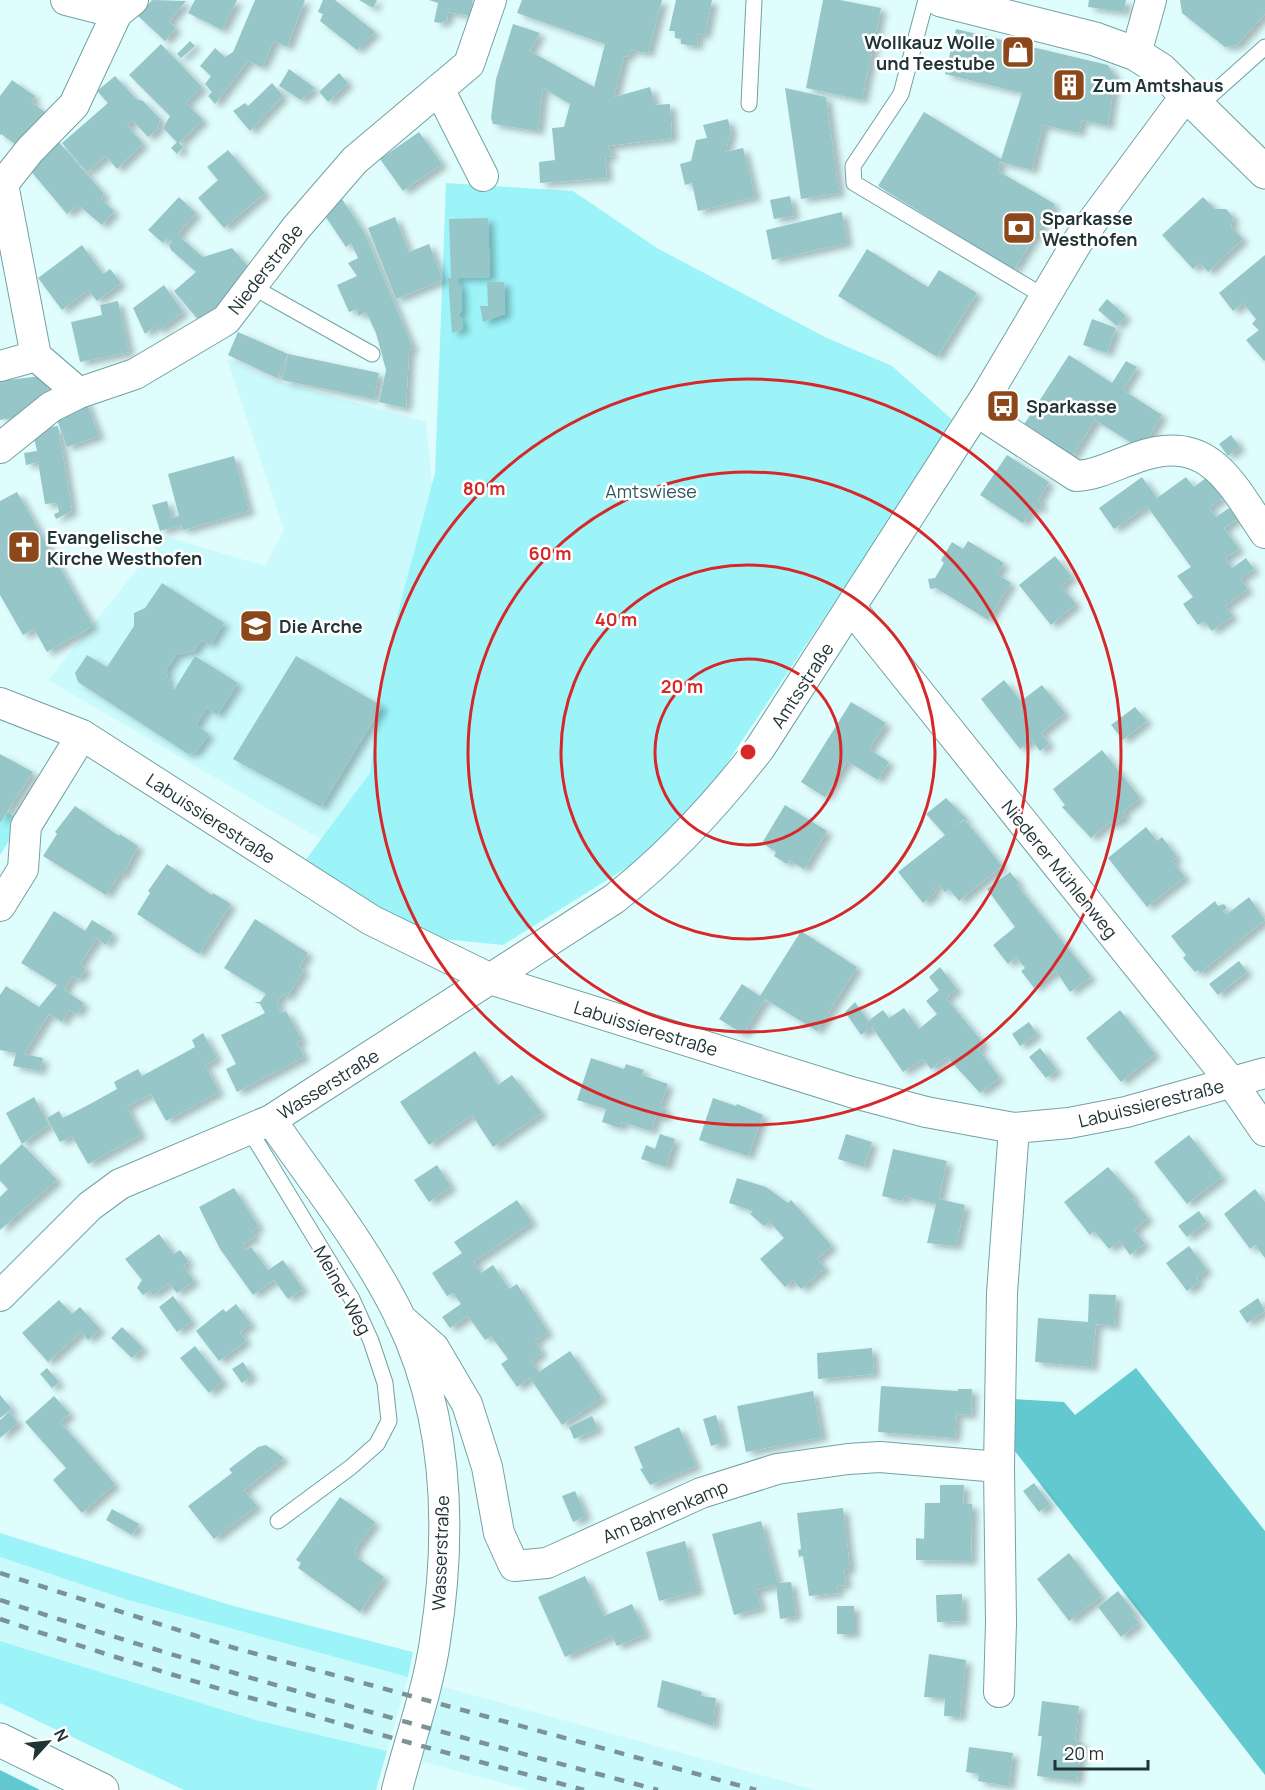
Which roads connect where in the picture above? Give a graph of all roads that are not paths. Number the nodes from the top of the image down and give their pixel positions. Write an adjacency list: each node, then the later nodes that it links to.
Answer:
1 (66, 0): 7 (street)
2 (491, 0): 10 (street, Niederstraße)
3 (754, 0): 12 (lane)
4 (926, 0): 17 (lane)
5 (941, 0): 9 (street)
6 (1150, 0): 9 (street)
7 (125, 7): 15 (street)
8 (1265, 47): 11 (lane)
9 (1136, 54): 11 (street)
10 (439, 89): 14 (street); 16 (street, Niederstraße)
11 (1193, 100): 13 (street); 17 (street, Amtsstraße)
12 (749, 104)
13 (1265, 172)
14 (483, 176)
15 (2, 183): 19 (street)
16 (251, 286): 18 (lane); 21 (street, Niederstraße)
17 (1045, 297): 22 (street, Amtsstraße)
18 (372, 354)
19 (36, 356): 20 (street); 21 (street)
20 (0, 366)
21 (79, 393): 23 (street, Niederstraße)
22 (976, 411): 24 (street); 25 (street, Amtsstraße)
23 (0, 448)
24 (1265, 533)
25 (852, 609): 29 (street, Amtsstraße); 31 (street, Niederer Mühlenweg)
26 (0, 703): 27 (street, Labuissierestraße)
27 (82, 735): 28 (street); 29 (street, Labuissierestraße)
28 (0, 906)
29 (492, 980): 32 (street, Wasserstraße); 33 (street, Labuissierestraße)
30 (1265, 1073): 31 (street, Labuissierestraße)
31 (1232, 1083): 33 (street, Labuissierestraße); 34 (street, Niederer Mühlenweg)
32 (261, 1126): 35 (street); 36 (street, Wasserstraße); 38 (lane, Meiner Weg)
33 (1014, 1128): 37 (street)
34 (1265, 1131)
35 (0, 1296)
36 (400, 1318): 39 (street, Wasserstraße); 43 (street, Wasserstraße)
37 (999, 1467): 39 (street, Am Bahrenkamp); 40 (street)
38 (278, 1521)
39 (499, 1533)
40 (999, 1692)
41 (0, 1740): 42 (street)
42 (102, 1790)
43 (397, 1790)

